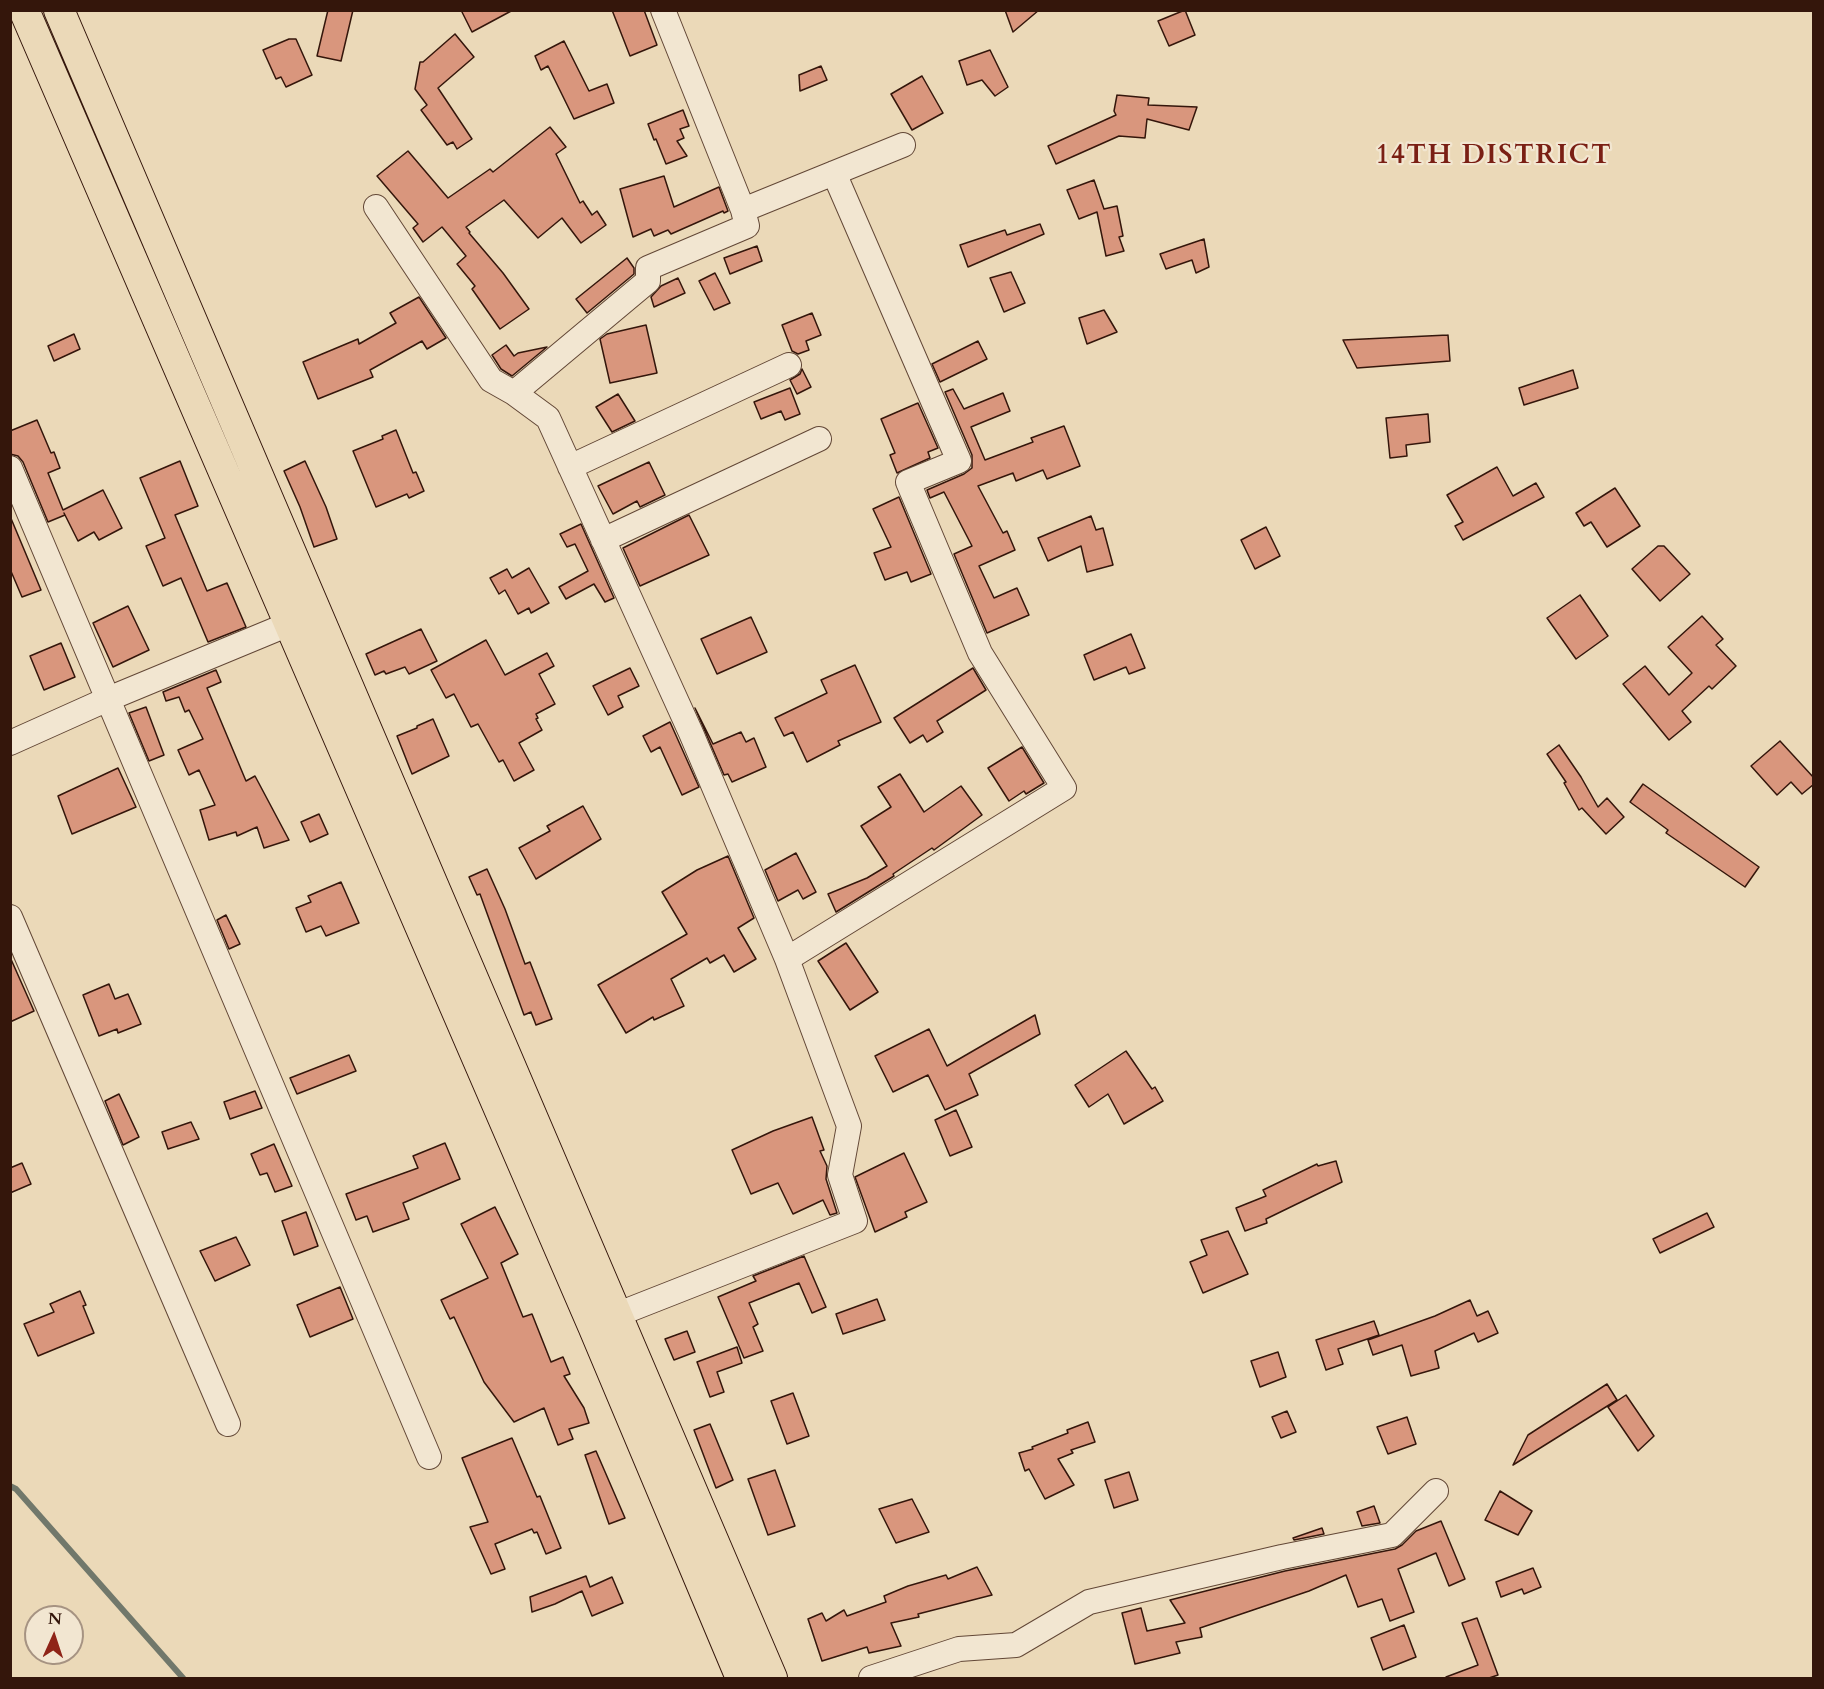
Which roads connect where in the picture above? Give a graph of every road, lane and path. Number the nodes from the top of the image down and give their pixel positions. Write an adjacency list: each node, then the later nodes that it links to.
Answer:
1 (24, 10): 14 (main road)
2 (59, 10): 20 (main road)
3 (663, 10): 7 (street)
4 (903, 145): 5 (street)
5 (834, 173): 7 (street); 19 (street)
6 (376, 207): 9 (street)
7 (743, 210): 9 (street)
8 (789, 364): 11 (street)
9 (514, 393): 11 (street)
10 (819, 439): 13 (street)
11 (570, 467): 13 (street)
12 (10, 468): 15 (street)
13 (603, 540): 19 (street)
14 (290, 624): 15 (street); 24 (main road)
15 (108, 699): 16 (street); 22 (street)
16 (10, 743)
17 (10, 917): 18 (street)
18 (16, 943): 21 (street)
19 (787, 959): 20 (street)
20 (616, 1315): 25 (main road)
21 (228, 1424)
22 (429, 1456)
23 (1436, 1491): 26 (street)
24 (741, 1678)
25 (772, 1678)
26 (871, 1678)

